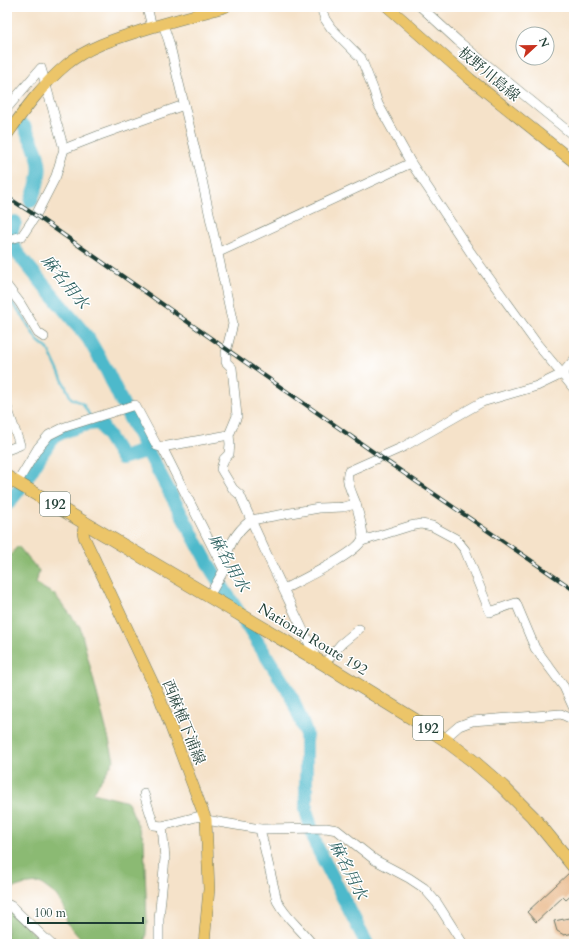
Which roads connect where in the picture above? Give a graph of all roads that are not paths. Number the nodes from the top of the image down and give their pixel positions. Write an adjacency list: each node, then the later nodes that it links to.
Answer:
1 (147, 7): 7 (street)
2 (320, 7): 15 (street)
3 (388, 7): 14 (main road, 板野川島線)
4 (421, 7): 12 (street)
5 (218, 8): 6 (main road)
6 (163, 24): 7 (main road); 9 (street)
7 (152, 27): 8 (main road)
8 (46, 84): 10 (street); 11 (main road); 13 (street)
9 (184, 105): 13 (street); 17 (street)
10 (7, 108)
11 (7, 135)
12 (574, 136)
13 (64, 149): 16 (street)
14 (574, 162)
15 (411, 163): 17 (street); 21 (street)
16 (7, 240)
17 (219, 252): 24 (street)
18 (7, 286): 19 (street)
19 (44, 337)
20 (574, 360): 21 (street)
21 (562, 374): 22 (street); 28 (street)
22 (574, 389)
23 (7, 407): 26 (street)
24 (229, 435): 25 (street); 29 (street)
25 (162, 447): 27 (street); 32 (street)
26 (7, 450)
27 (17, 483): 30 (highway, National Route 192 / 192)
28 (356, 504): 29 (street); 31 (street)
29 (251, 520): 32 (street); 33 (street)
30 (85, 522): 34 (highway, National Route 192 / 192); 41 (main road, 西麻植下浦線)
31 (362, 541): 33 (street); 37 (street)
32 (223, 572): 34 (street)
33 (284, 589): 36 (street)
34 (212, 591): 36 (highway, National Route 192 / 192)
35 (359, 629): 36 (street)
36 (320, 662): 39 (highway, National Route 192 / 192)
37 (574, 709)
38 (574, 720): 39 (street)
39 (444, 739): 44 (highway, National Route 192 / 192)
40 (144, 794): 42 (street)
41 (206, 820): 42 (street); 43 (street); 48 (main road, 西麻植下浦線)
42 (162, 826): 47 (street)
43 (260, 829): 49 (street); 50 (street)
44 (574, 867)
45 (7, 904): 46 (street)
46 (51, 944)
47 (159, 944)
48 (204, 944)
49 (312, 944)
50 (463, 944)

